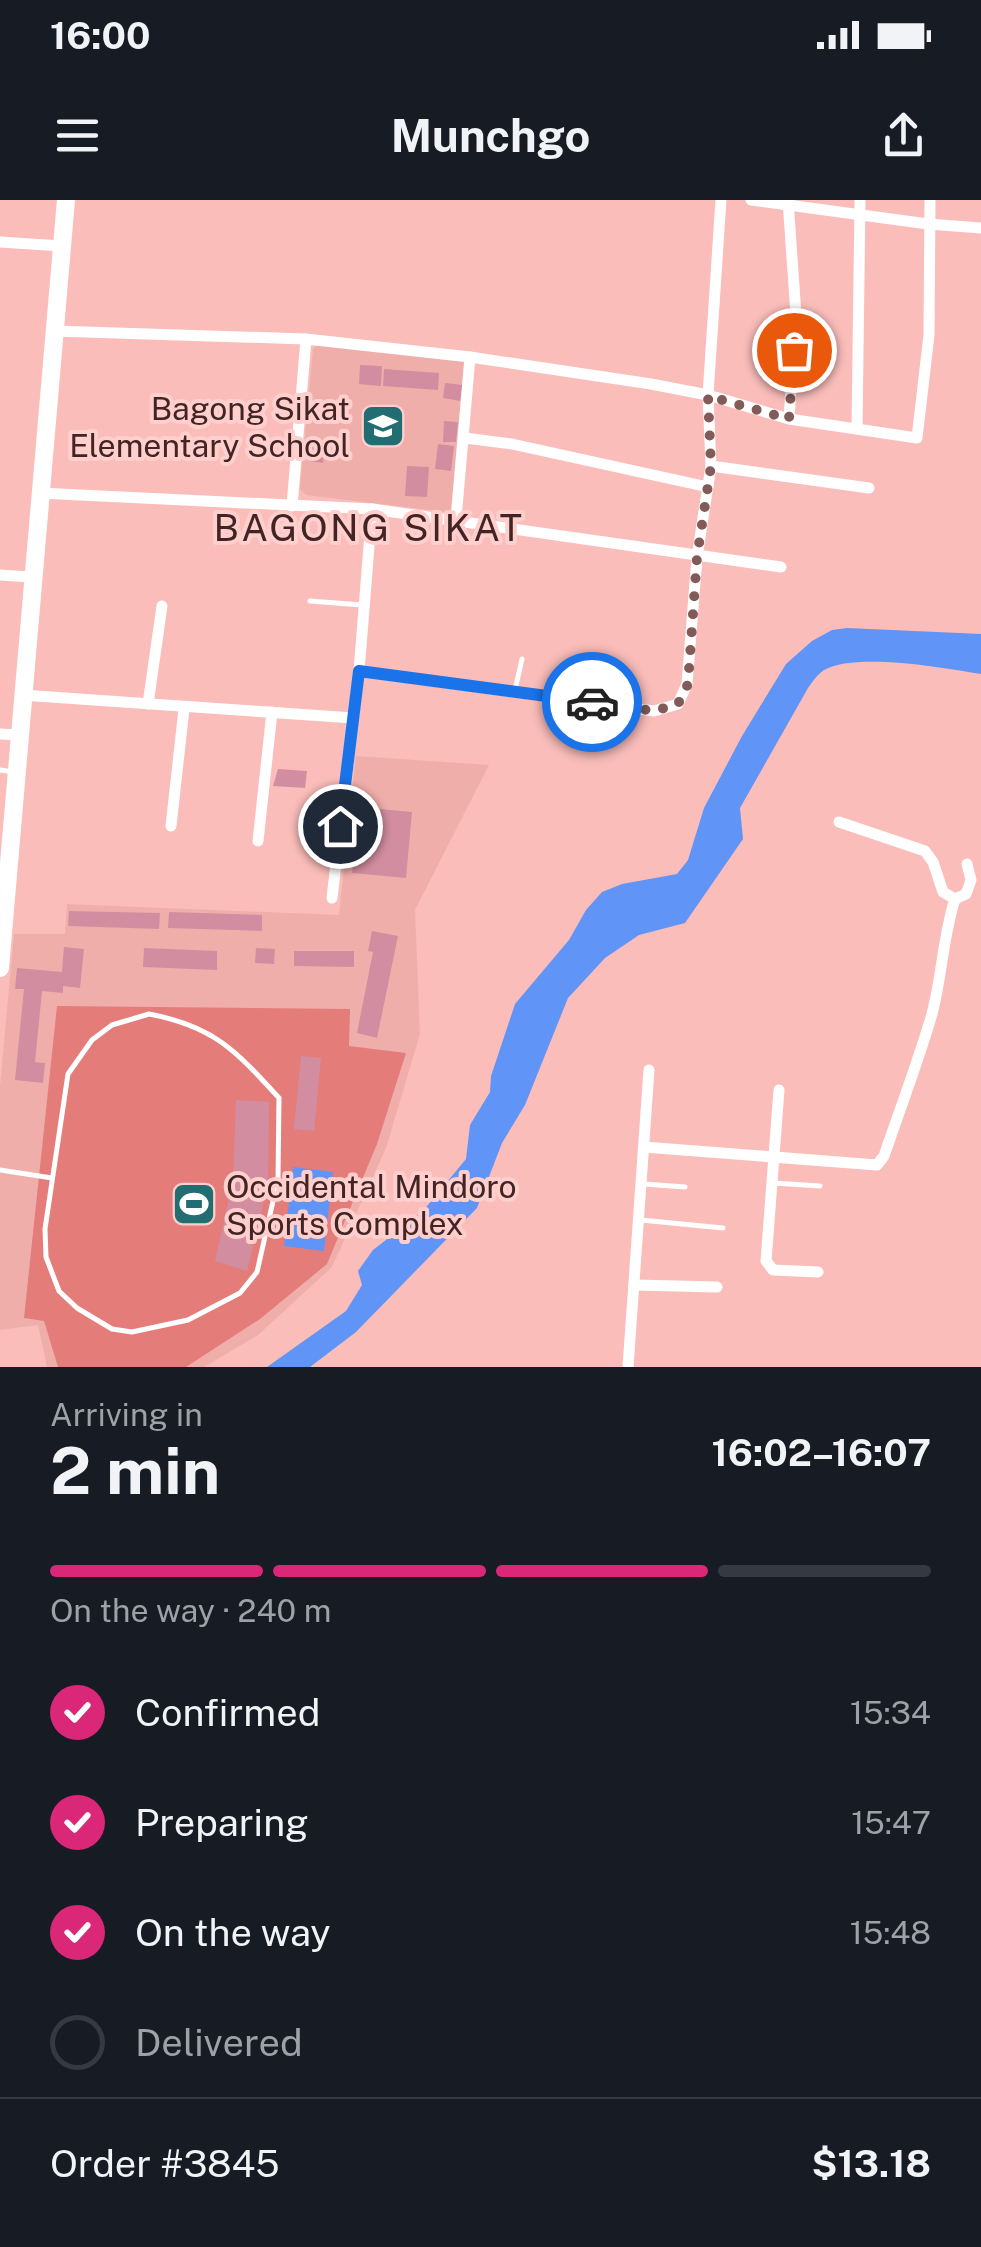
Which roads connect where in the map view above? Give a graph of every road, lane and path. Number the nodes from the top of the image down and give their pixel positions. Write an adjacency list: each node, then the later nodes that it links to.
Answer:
1 (66, 200): 11 (main road)
2 (722, 200): 15 (street)
3 (751, 200): 6 (street)
4 (860, 200): 7 (street)
5 (930, 200): 8 (street)
6 (788, 202): 7 (street); 16 (street)
7 (859, 215): 8 (street); 17 (street)
8 (928, 224): 9 (street); 17 (street)
9 (981, 228)
10 (0, 242): 11 (street)
11 (62, 246): 12 (main road)
12 (54, 330): 13 (street); 22 (main road)
13 (306, 339): 14 (street); 23 (street)
14 (470, 357): 15 (street); 18 (street)
15 (708, 396): 16 (street); 19 (street)
16 (789, 419): 17 (street)
17 (856, 429)
18 (465, 438): 20 (street); 25 (street)
19 (711, 466): 20 (street); 21 (street)
20 (708, 486): 26 (street)
21 (869, 488)
22 (39, 494): 23 (street); 29 (main road)
23 (292, 506): 24 (street)
24 (372, 509): 25 (street); 31 (street)
25 (456, 519): 26 (street)
26 (697, 557): 27 (street); 35 (street)
27 (781, 567)
28 (0, 575): 29 (street)
29 (32, 577): 36 (main road)
30 (310, 601): 31 (lane)
31 (366, 605): 34 (street)
32 (162, 606): 37 (street)
33 (522, 659): 35 (lane)
34 (359, 671): 35 (street); 40 (street)
35 (515, 692)
36 (22, 695): 37 (street); 42 (main road)
37 (148, 704): 38 (street)
38 (184, 708): 39 (street); 45 (street)
39 (272, 712): 40 (street); 46 (street)
40 (353, 718): 48 (street)
41 (0, 734): 42 (street)
42 (20, 735): 43 (main road)
43 (8, 771): 50 (main road)
44 (839, 822): 49 (street)
45 (171, 826)
46 (258, 840)
47 (967, 864): 49 (street)
48 (332, 898)
49 (955, 898): 54 (street)
50 (0, 968)
51 (649, 1070): 53 (street)
52 (779, 1090): 54 (street)
53 (644, 1147): 54 (street); 58 (street)
54 (773, 1159): 57 (street)
55 (0, 1170): 56 (lane)
56 (52, 1178): 56 (lane)
57 (771, 1182): 59 (lane); 63 (street)
58 (641, 1184): 60 (lane); 61 (street)
59 (820, 1186)
60 (685, 1187)
61 (638, 1220): 62 (lane); 64 (street)
62 (723, 1228)
63 (818, 1272)
64 (634, 1285): 65 (street); 66 (street)
65 (717, 1288)
66 (628, 1367)

